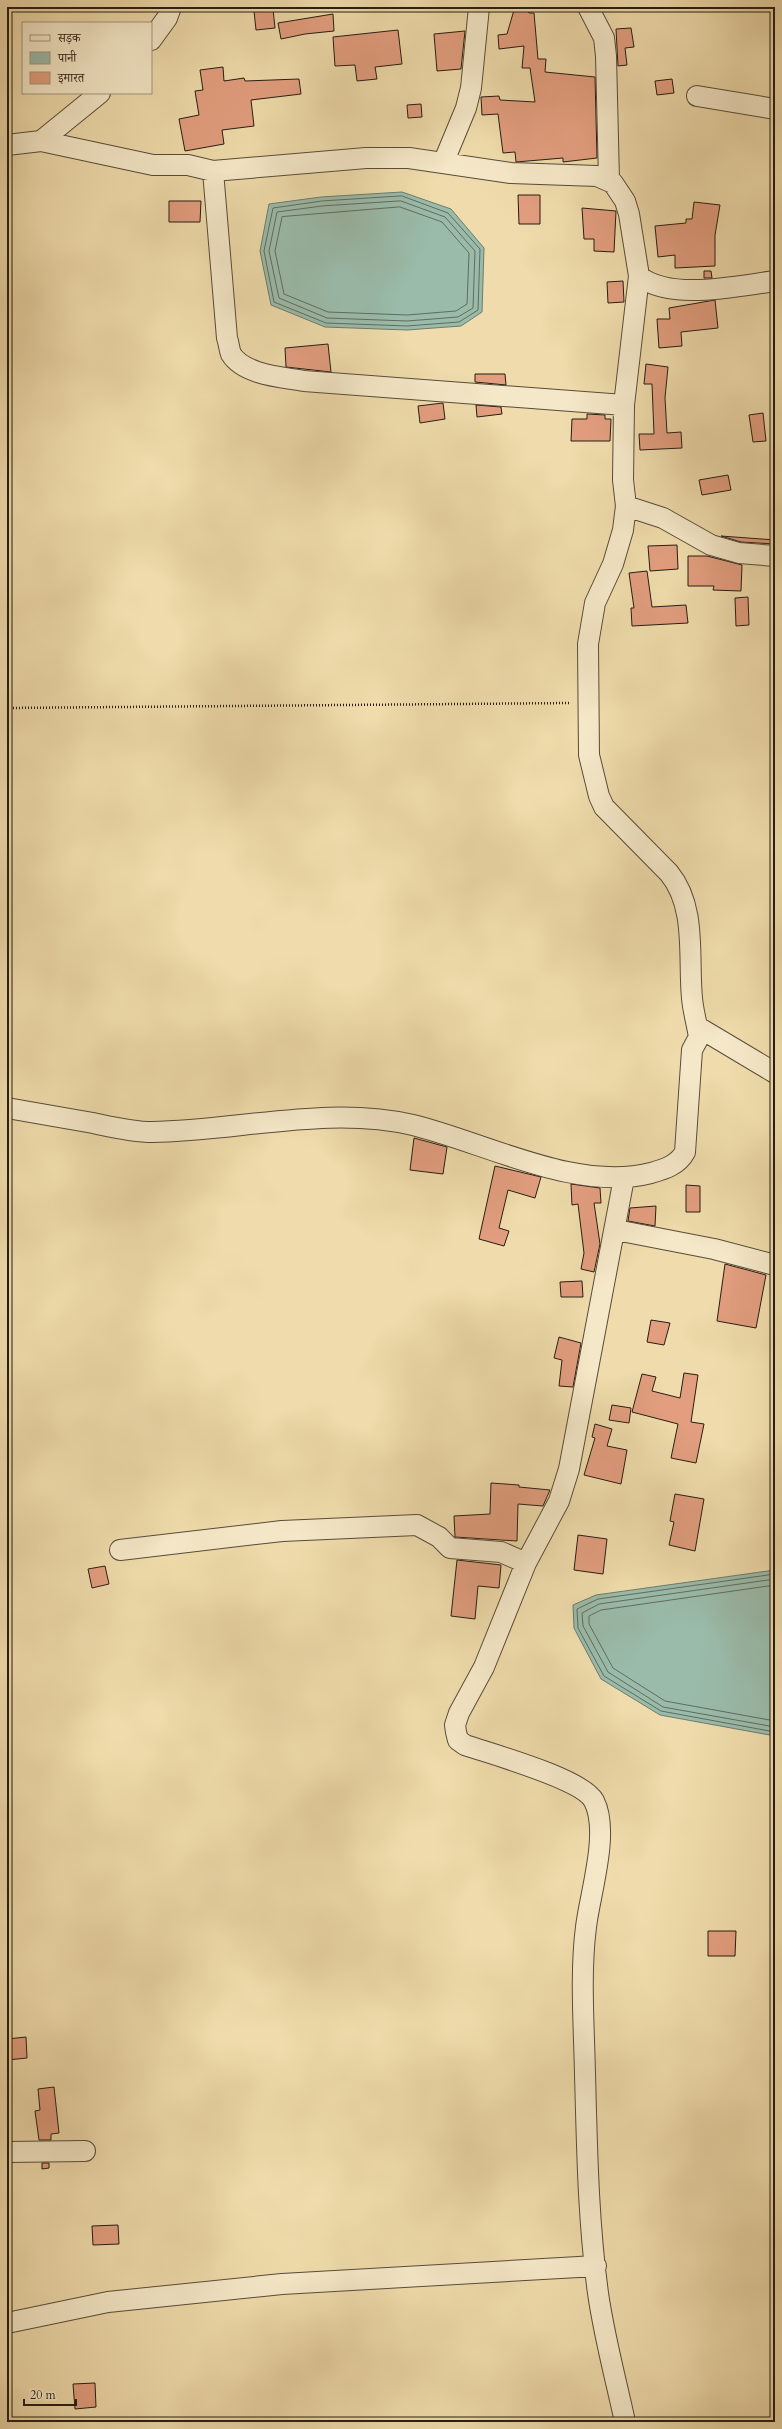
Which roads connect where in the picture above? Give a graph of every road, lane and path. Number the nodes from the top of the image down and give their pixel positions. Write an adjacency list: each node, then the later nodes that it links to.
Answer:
1 (171, 7): 2 (street); 5 (street)
2 (175, 7)
3 (479, 7): 11 (street)
4 (588, 7): 13 (street)
5 (152, 39)
6 (99, 94): 9 (street)
7 (697, 96): 8 (street)
8 (775, 109)
9 (41, 141): 10 (street); 12 (street)
10 (7, 145)
11 (444, 161): 12 (street); 13 (street)
12 (213, 171): 16 (street)
13 (608, 180): 14 (street)
14 (639, 276): 15 (street); 16 (street)
15 (775, 281)
16 (624, 405): 17 (street)
17 (626, 506): 18 (street); 19 (street)
18 (775, 556)
19 (590, 703): 20 (path); 21 (street)
20 (7, 708)
21 (699, 1037): 22 (street); 24 (street)
22 (772, 1065)
23 (7, 1108): 24 (street)
24 (624, 1178): 25 (street)
25 (616, 1230): 26 (street); 28 (street)
26 (775, 1265)
27 (120, 1550): 28 (street)
28 (526, 1563): 31 (street)
29 (85, 2151): 30 (street)
30 (7, 2152)
31 (596, 2266): 32 (street); 33 (street)
32 (7, 2323)
33 (625, 2422)

